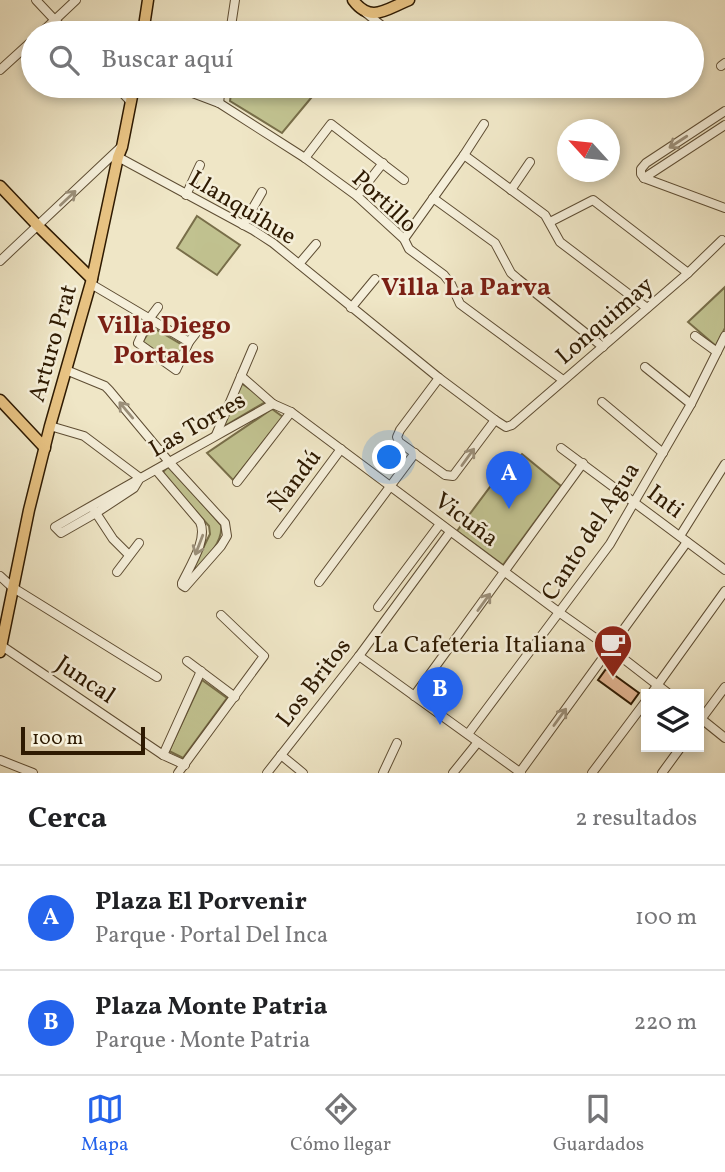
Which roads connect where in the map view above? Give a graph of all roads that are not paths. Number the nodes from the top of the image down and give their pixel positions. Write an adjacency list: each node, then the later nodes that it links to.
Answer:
1 (36, 0): 8 (street)
2 (76, 0): 8 (street)
3 (148, 0): 9 (main road)
4 (235, 0): 10 (street)
5 (353, 0): 7 (main road)
6 (409, 0): 7 (main road)
7 (366, 13): 11 (street)
8 (55, 20)
9 (145, 21)
10 (232, 21)
11 (376, 21)
12 (21, 51): 13 (street)
13 (0, 70)
14 (127, 98): 18 (street)
15 (132, 98): 18 (main road, Arturo Prat)
16 (206, 98): 19 (street, Portillo)
17 (220, 98): 19 (street)
18 (131, 102): 24 (main road, Arturo Prat)
19 (219, 103): 26 (street, Portillo)
20 (725, 111): 21 (street)
21 (716, 117): 23 (street); 30 (street, one-way to 30)
22 (484, 124): 25 (street)
23 (724, 128): 30 (street)
24 (120, 152): 35 (street, Llanquihue); 41 (street, one-way to 24); 49 (main road, Arturo Prat)
25 (464, 155): 33 (street); 37 (street)
26 (306, 158): 28 (street); 36 (street, Portillo)
27 (530, 162): 33 (street)
28 (383, 163): 31 (street); 36 (street)
29 (200, 164): 35 (street)
30 (644, 178): 38 (street)
31 (404, 180)
32 (0, 186): 41 (main road)
33 (511, 190): 39 (street)
34 (262, 192): 40 (street)
35 (186, 195): 40 (street, Llanquihue)
36 (356, 196): 42 (street, Portillo)
37 (433, 198): 42 (street); 58 (street)
38 (725, 208)
39 (550, 222): 47 (street); 52 (street)
40 (243, 225): 46 (street, Llanquihue)
41 (37, 226): 45 (street); 49 (main road)
42 (404, 239): 65 (street, Portillo)
43 (723, 240): 47 (street, Lonquimay)
44 (316, 244): 46 (street)
45 (0, 261)
46 (299, 264): 51 (street, Llanquihue)
47 (688, 273): 52 (street, Lonquimay)
48 (375, 279): 51 (street)
49 (91, 281): 53 (street); 62 (main road, Arturo Prat)
50 (159, 307): 53 (street)
51 (351, 307): 64 (street, Llanquihue)
52 (647, 308): 58 (street, Lonquimay)
53 (149, 319): 57 (street); 57 (street)
54 (196, 333): 57 (street)
55 (695, 336): 60 (street)
56 (725, 336): 60 (street, Canto del Agua)
57 (189, 342)
58 (603, 346): 65 (street, Lonquimay)
59 (253, 348): 63 (street)
60 (717, 352): 69 (street, Canto del Agua)
61 (645, 368): 69 (street)
62 (66, 370): 72 (main road, Arturo Prat); 80 (street, one-way to 62)
63 (241, 376): 68 (street, Vicuña); 74 (street)
64 (439, 377): 71 (street, Llanquihue); 78 (street)
65 (564, 380): 73 (street, Lonquimay)
66 (0, 400): 75 (main road)
67 (602, 402): 79 (street)
68 (273, 404): 70 (street, Vicuña); 74 (street, Las Torres)
69 (691, 404): 79 (street, Canto del Agua)
70 (290, 412): 77 (street, Vicuña); 85 (street)
71 (495, 420): 73 (street, Llanquihue); 78 (street, one-way to 71)
72 (50, 426): 75 (main road, Arturo Prat); 84 (street)
73 (508, 427)
74 (215, 436): 80 (street, Las Torres)
75 (45, 448): 101 (main road, Arturo Prat)
76 (561, 448): 81 (street, Inti)
77 (341, 449): 86 (street, Vicuña); 92 (street, Ñandú)
78 (415, 453): 86 (street)
79 (663, 453): 87 (street, Canto del Agua)
80 (170, 463): 83 (street, Las Torres); 83 (street, one-way to 80)
81 (583, 463): 87 (street, Inti); 98 (street)
82 (725, 464): 93 (street)
83 (156, 470): 84 (street, Las Torres)
84 (140, 478): 88 (street, Las Torres)
85 (237, 482)
86 (391, 486): 89 (street, Vicuña); 100 (street)
87 (635, 502): 93 (street, Inti); 104 (street, Canto del Agua)
88 (93, 510): 90 (street, Las Torres); 95 (street)
89 (440, 524): 91 (street, Vicuña); 103 (street)
90 (58, 530)
91 (450, 531): 98 (street, Vicuña); 108 (street, Los Britos)
92 (278, 534)
93 (684, 539): 96 (street, Inti); 107 (street)
94 (139, 543): 95 (street)
95 (129, 555): 97 (street)
96 (725, 570)
97 (117, 572)
98 (505, 572): 104 (street, Vicuña); 116 (street, one-way to 98)
99 (0, 576): 101 (street)
100 (319, 582)
101 (12, 587): 106 (main road, Arturo Prat); 111 (street)
102 (725, 591): 112 (street)
103 (378, 607)
104 (560, 612): 107 (street, Vicuña); 121 (street, Canto del Agua)
105 (221, 615): 117 (street)
106 (1, 649): 126 (street, Juncal)
107 (611, 649): 112 (street, Vicuña); 136 (street, one-way to 107)
108 (359, 656): 116 (street); 127 (street, Los Britos)
109 (187, 661): 110 (street)
110 (201, 671): 117 (street); 126 (street)
111 (158, 677)
112 (658, 685): 114 (street); 115 (street, Vicuña)
113 (725, 687): 119 (street)
114 (655, 689)
115 (663, 689)
116 (415, 696): 121 (street)
117 (235, 697): 129 (street)
118 (641, 708): 137 (street)
119 (704, 714)
120 (704, 722): 122 (street)
121 (467, 734): 123 (street)
122 (725, 738)
123 (478, 742): 135 (street); 136 (street)
124 (397, 743): 134 (street)
125 (677, 752): 138 (street)
126 (163, 755): 129 (street, Juncal)
127 (281, 755): 132 (street, Los Britos); 133 (street)
128 (0, 760): 130 (street)
129 (185, 765): 131 (street)
130 (33, 773)
131 (178, 773)
132 (267, 773)
133 (303, 773)
134 (383, 773)
135 (453, 773)
136 (521, 773)
137 (592, 773)
138 (662, 773)

